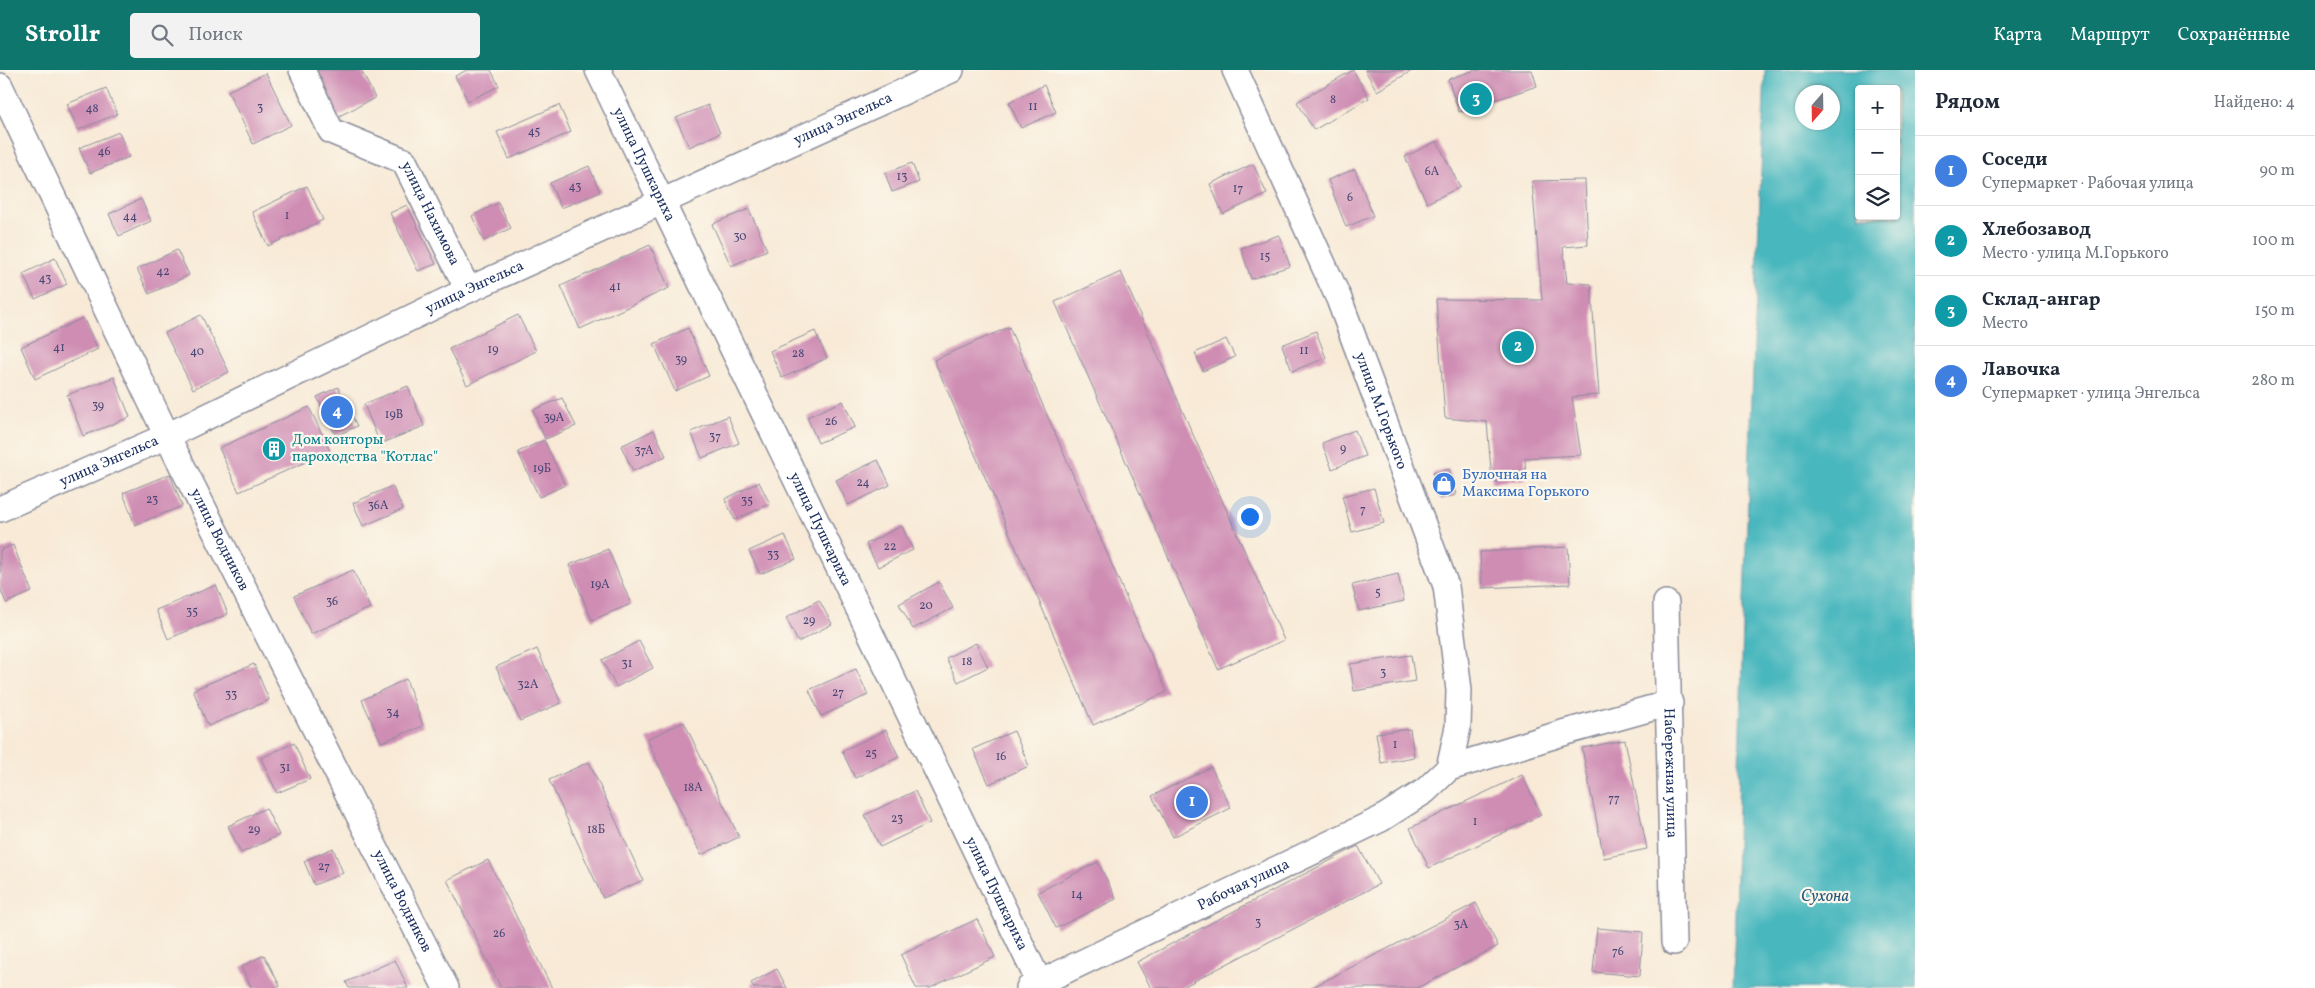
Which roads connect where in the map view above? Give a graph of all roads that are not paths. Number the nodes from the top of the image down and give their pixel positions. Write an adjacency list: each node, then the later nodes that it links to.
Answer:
1 (302, 70): 7 (street, улица Нахимова)
2 (598, 70): 6 (street, улица Пушкариха)
3 (951, 70): 6 (street, улица Энгельса)
4 (1235, 70): 12 (street, улица М.Горького)
5 (0, 86): 8 (street, улица Водников)
6 (663, 203): 7 (street, улица Энгельса); 14 (street, улица Пушкариха)
7 (468, 290): 8 (street, улица Энгельса)
8 (167, 436): 9 (street, улица Энгельса); 15 (street, улица Водников)
9 (0, 509)
10 (1666, 603): 11 (street, Набережная улица)
11 (1670, 703): 12 (street); 13 (street, Набережная улица)
12 (1449, 768): 14 (street, Рабочая улица)
13 (1674, 942)
14 (1037, 986)
15 (446, 988)

